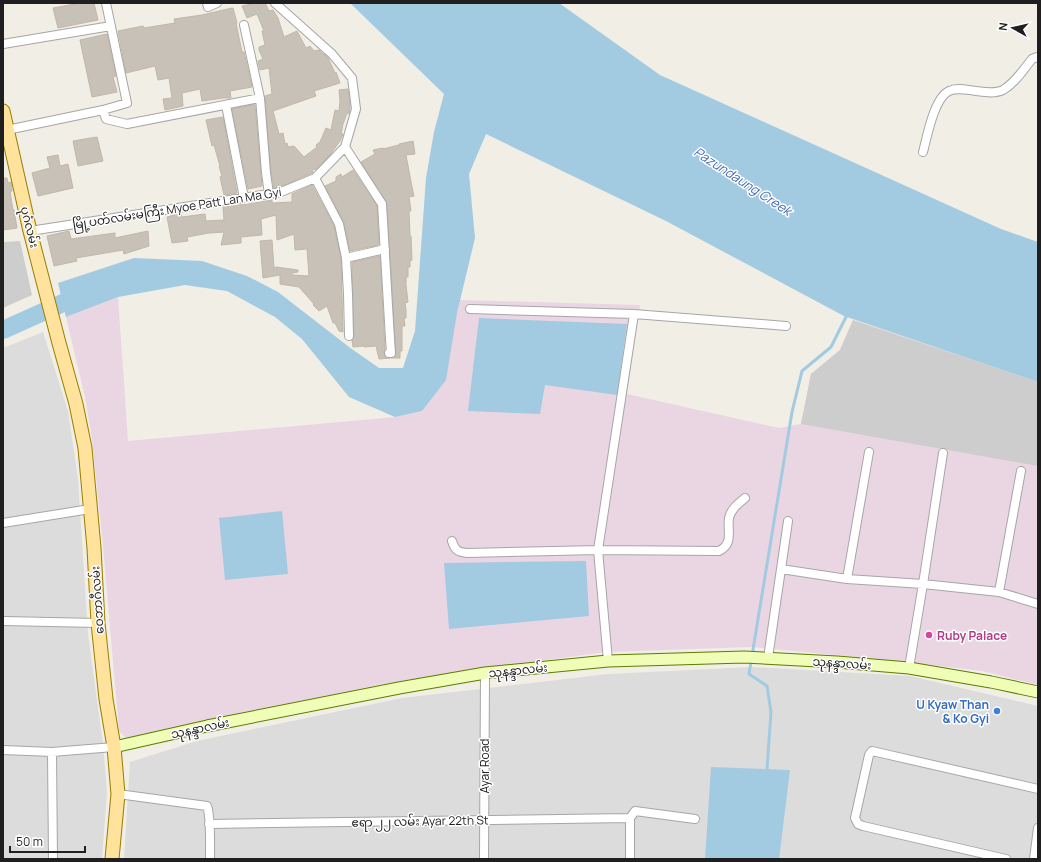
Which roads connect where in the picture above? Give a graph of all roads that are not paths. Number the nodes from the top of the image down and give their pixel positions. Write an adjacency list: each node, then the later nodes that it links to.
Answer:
1 (106, 3): 6 (street)
2 (207, 3): 3 (street)
3 (217, 3)
4 (275, 3): 14 (street)
5 (244, 25): 9 (street)
6 (111, 26): 7 (street); 11 (street)
7 (3, 44)
8 (1038, 58): 15 (street)
9 (260, 98): 10 (street); 17 (street)
10 (226, 105): 11 (street); 18 (street)
11 (103, 110): 13 (street)
12 (3, 111): 13 (main road, ပုဂံလမ်း)
13 (7, 138): 19 (main road, ပုဂံလမ်း)
14 (346, 147): 16 (street, မြို့ပတ်လမ်းမကြီး Myoe Patt Lan Ma Gyi); 20 (street)
15 (923, 152)
16 (315, 178): 17 (street, မြို့ပတ်လမ်းမကြီး Myoe Patt Lan Ma Gyi); 21 (street)
17 (269, 194): 18 (street, မြို့ပတ်လမ်းမကြီး Myoe Patt Lan Ma Gyi)
18 (244, 198): 19 (street, မြို့ပတ်လမ်းမကြီး Myoe Patt Lan Ma Gyi)
19 (30, 231): 26 (main road, ပုဂံလမ်း)
20 (385, 249): 21 (street); 27 (street)
21 (346, 258): 25 (street)
22 (470, 309): 23 (street)
23 (634, 314): 24 (street); 36 (street)
24 (786, 326)
25 (349, 336)
26 (59, 343): 32 (main road, ဝေဘာဂီလမ်း)
27 (389, 353)
28 (869, 452): 38 (street)
29 (943, 453): 39 (street)
30 (1021, 472): 40 (street)
31 (745, 498): 36 (street)
32 (90, 509): 34 (street); 43 (main road, ဝေဘာဂီလမ်း)
33 (788, 521): 37 (street)
34 (3, 523)
35 (452, 541): 36 (street)
36 (598, 550): 45 (street)
37 (781, 569): 38 (street); 44 (street)
38 (847, 579): 39 (street)
39 (923, 584): 40 (street); 46 (street)
40 (999, 592): 41 (street)
41 (1038, 604)
42 (3, 621): 43 (street)
43 (98, 623): 49 (main road, ဝေဘာဂီလမ်း)
44 (768, 658): 45 (main road, သုနန္ဒာလမ်း); 46 (main road, သုနန္ဒာလမ်း)
45 (608, 661): 47 (main road, သုနန္ဒာလမ်း)
46 (909, 668): 48 (main road, သုနန္ဒာလမ်း)
47 (485, 673): 49 (main road, သုနန္ဒာလမ်း); 56 (street, Ayar Road)
48 (1038, 692)
49 (114, 746): 51 (street, သုနန္ဒာလမ်း); 53 (main road, ဝေဘာဂီလမ်း)
50 (3, 750): 51 (street, သုနန္ဒာလမ်း)
51 (52, 752): 59 (street)
52 (1038, 789): 64 (street)
53 (118, 794): 57 (street); 60 (main road, ဝေဘာဂီလမ်း)
54 (630, 818): 55 (street, ဧရာ ၂၂ လမ်း Ayar 22th St); 56 (street, ဧရာ ၂၂ လမ်း Ayar 22th St); 63 (street)
55 (695, 819)
56 (484, 820): 57 (street, ဧရာ ၂၂ လမ်း Ayar 22th St); 62 (street, Ayar Road)
57 (209, 824): 61 (street)
58 (1038, 828): 65 (street)
59 (53, 859)
60 (112, 859)
61 (210, 859)
62 (484, 859)
63 (630, 859)
64 (1006, 859)
65 (1034, 859)

